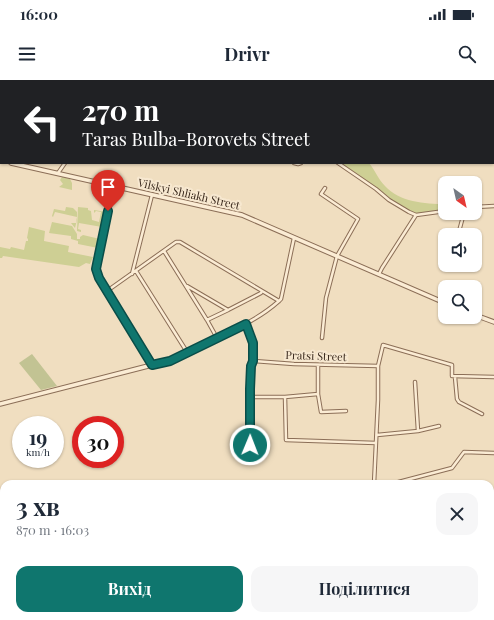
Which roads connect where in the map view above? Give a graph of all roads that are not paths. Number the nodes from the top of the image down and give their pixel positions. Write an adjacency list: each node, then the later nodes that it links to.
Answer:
1 (16, 164): 4 (street, Vilskyi Shliakh Street)
2 (64, 164): 4 (street)
3 (339, 164): 11 (street)
4 (58, 173): 5 (street, Vilskyi Shliakh Street)
5 (114, 186): 7 (street, Vilskyi Shliakh Street); 15 (street)
6 (324, 188): 14 (street)
7 (152, 194): 12 (street, Vilskyi Shliakh Street); 18 (street)
8 (494, 206): 9 (street)
9 (482, 207)
10 (438, 212): 11 (street)
11 (416, 215): 19 (street)
12 (294, 238): 14 (street, Vilskyi Shliakh Street); 24 (street)
13 (164, 250): 17 (street); 20 (street); 22 (street)
14 (336, 256): 19 (street, Vilskyi Shliakh Street); 31 (street)
15 (97, 264): 16 (street)
16 (96, 269): 21 (street)
17 (136, 271): 18 (street); 32 (street)
18 (132, 274): 21 (street)
19 (379, 274): 23 (street, Vilskyi Shliakh Street)
20 (185, 285): 25 (street); 27 (street)
21 (107, 291): 34 (street)
22 (262, 291): 24 (street); 25 (street)
23 (438, 300)
24 (279, 302): 29 (street)
25 (228, 310): 27 (street)
26 (482, 318): 28 (street)
27 (207, 320): 30 (street)
28 (494, 322)
29 (246, 324): 30 (street); 33 (street)
30 (217, 338): 32 (street)
31 (322, 338)
32 (187, 352): 34 (street)
33 (253, 361): 35 (street, Pratsi Street); 42 (street)
34 (152, 365): 44 (street)
35 (318, 365): 36 (street, Pratsi Street); 41 (street)
36 (378, 366): 37 (street); 49 (street)
37 (455, 377): 38 (street); 46 (street)
38 (493, 377): 39 (street)
39 (494, 381)
40 (415, 382): 48 (street)
41 (318, 394): 43 (street); 45 (street)
42 (251, 397): 43 (street); 51 (street)
43 (285, 397): 50 (street)
44 (0, 404)
45 (346, 411)
46 (482, 414)
47 (439, 426): 48 (street)
48 (418, 431): 49 (street)
49 (377, 435): 50 (street)
50 (376, 443): 53 (street)
51 (250, 445)
52 (494, 453): 54 (street)
53 (374, 480)
54 (406, 480)

